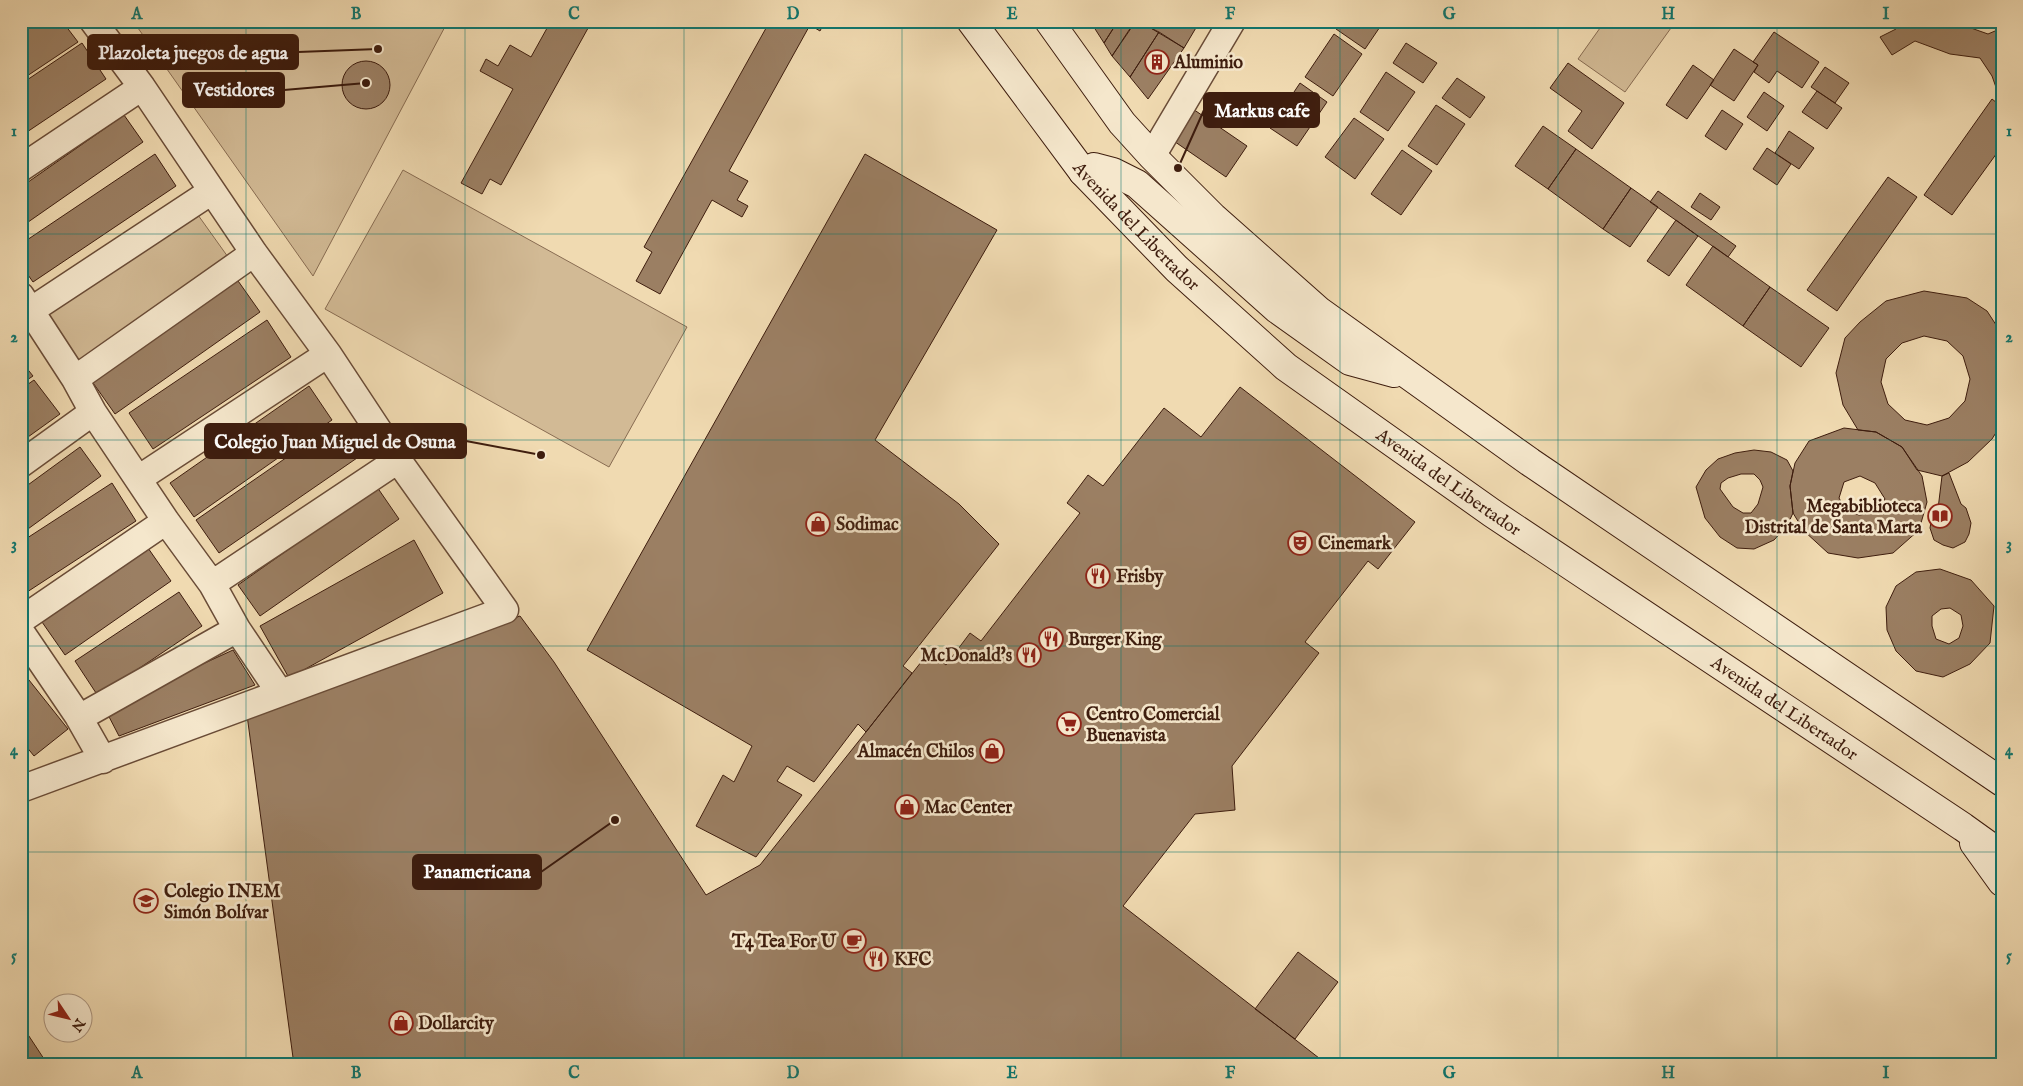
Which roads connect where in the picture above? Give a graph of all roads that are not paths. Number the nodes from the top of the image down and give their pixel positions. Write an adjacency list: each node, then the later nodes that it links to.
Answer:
1 (93, 21): 5 (street)
2 (971, 21): 8 (main road, Avenida del Libertador)
3 (1232, 21): 6 (street)
4 (1054, 24): 6 (main road)
5 (142, 87): 7 (street); 9 (street)
6 (1152, 156): 13 (main road)
7 (21, 168)
8 (1083, 172): 13 (main road); 29 (main road, Avenida del Libertador)
9 (212, 192): 10 (street); 11 (street)
10 (254, 253): 12 (street); 14 (street)
11 (25, 308): 14 (street)
12 (328, 354): 16 (street); 18 (street)
13 (1412, 378): 27 (main road)
14 (75, 379): 15 (street)
15 (93, 412): 17 (street); 18 (street)
16 (398, 460): 20 (street); 24 (street)
17 (21, 464)
18 (138, 479): 19 (street)
19 (166, 521): 20 (street); 21 (street)
20 (212, 584): 22 (street)
21 (21, 620)
22 (237, 629): 24 (street); 25 (street)
23 (21, 632): 25 (street)
24 (280, 693): 26 (street)
25 (79, 718): 26 (street)
26 (102, 760): 28 (street)
27 (2002, 782)
28 (21, 789)
29 (1963, 827): 30 (main road, Avenida del Libertador); 31 (main road)
30 (2002, 855)
31 (2002, 882)

